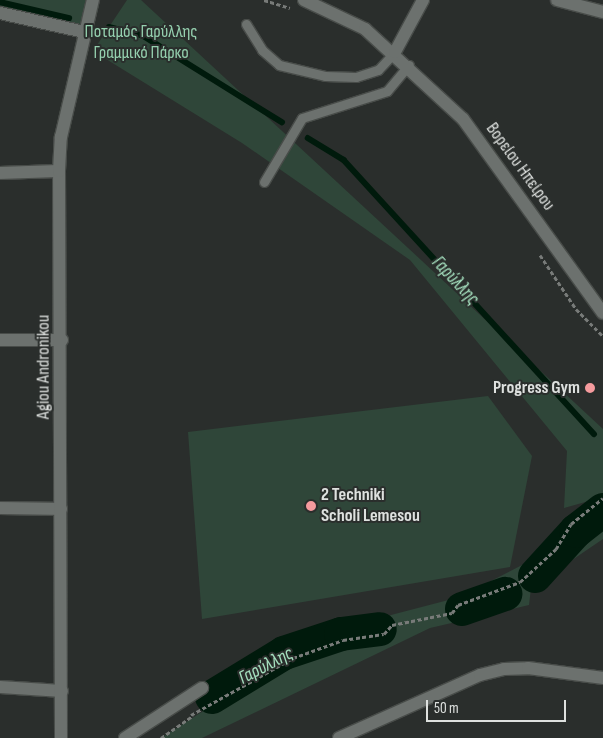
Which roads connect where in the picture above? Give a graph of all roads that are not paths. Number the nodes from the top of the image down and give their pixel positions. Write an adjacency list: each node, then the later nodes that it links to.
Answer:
1 (93, 0): 9 (street, Agiou Andronikou)
2 (423, 0): 10 (street)
3 (557, 0): 4 (street)
4 (576, 3): 6 (street)
5 (301, 5): 10 (street, Βορείου Ηπείρου)
6 (603, 12)
7 (0, 13): 9 (street)
8 (246, 24): 10 (lane)
9 (84, 32): 12 (street, Agiou Andronikou)
10 (395, 52): 11 (street, Βορείου Ηπείρου)
11 (408, 65): 14 (lane); 15 (street, Βορείου Ηπείρου)
12 (59, 171): 13 (street); 17 (street, Agiou Andronikou)
13 (0, 173)
14 (264, 182)
15 (603, 313)
16 (0, 340): 17 (street)
17 (62, 340): 19 (street, Agiou Andronikou)
18 (0, 508): 19 (street)
19 (61, 509): 23 (street, Agiou Andronikou)
20 (603, 678): 26 (street)
21 (0, 687): 23 (street)
22 (202, 688): 25 (street)
23 (62, 691): 24 (street, Agiou Andronikou)
24 (61, 738)
25 (124, 738)
26 (339, 738)

